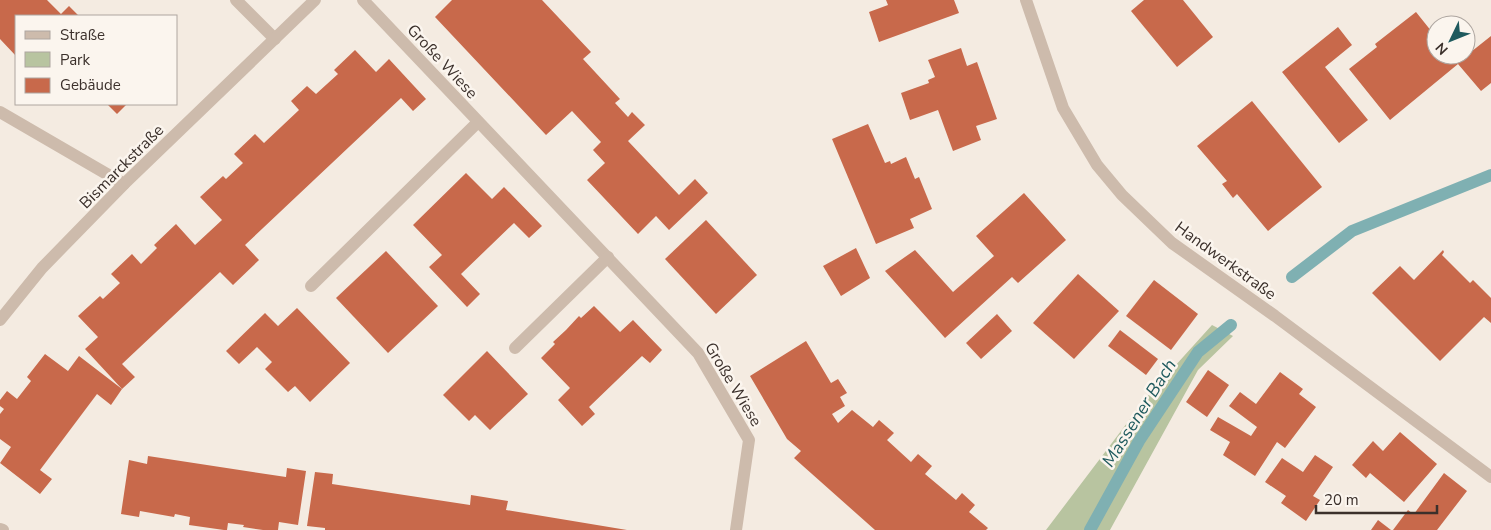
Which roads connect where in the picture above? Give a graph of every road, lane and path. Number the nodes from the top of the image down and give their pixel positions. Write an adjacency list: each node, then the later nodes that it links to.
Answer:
1 (236, 0): 5 (street)
2 (315, 0): 5 (street, Bismarckstraße)
3 (363, 0): 7 (street, Große Wiese)
4 (1026, 0): 13 (street, Handwerkstraße)
5 (275, 39): 8 (street, Bismarckstraße)
6 (0, 112): 8 (street)
7 (478, 122): 9 (street, Große Wiese); 10 (street, Große Wiese)
8 (124, 184): 11 (street, Bismarckstraße)
9 (608, 257): 12 (street); 14 (street, Große Wiese)
10 (311, 286)
11 (0, 320)
12 (515, 348)
13 (1491, 477)
14 (736, 530)

